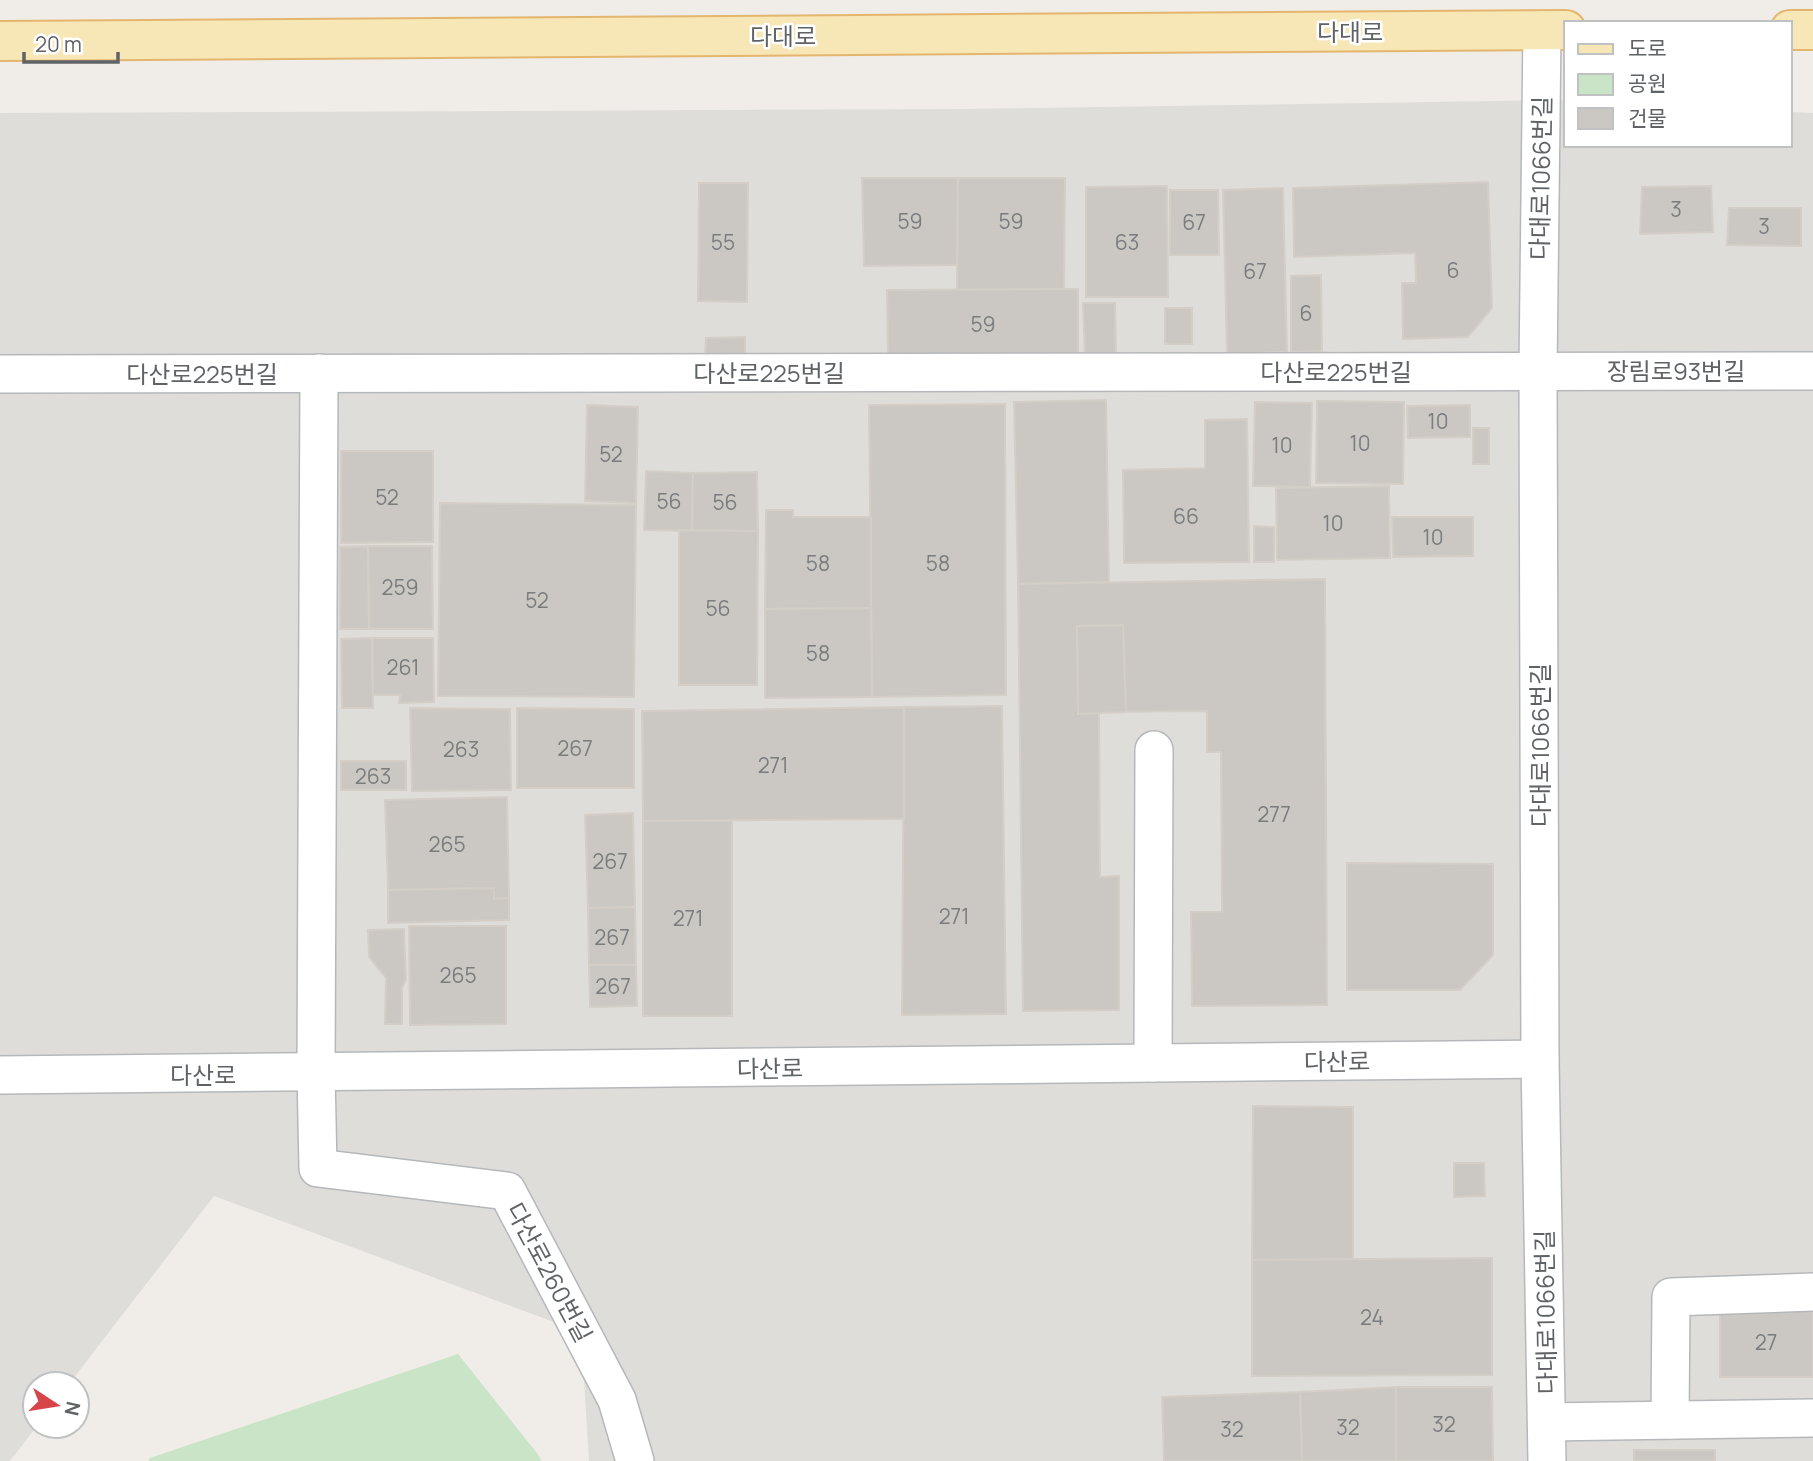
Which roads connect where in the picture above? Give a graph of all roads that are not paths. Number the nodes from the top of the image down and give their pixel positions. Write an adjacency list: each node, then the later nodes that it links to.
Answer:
1 (1554, 30): 4 (main road, 다대로); 5 (street, 다대로1066번길)
2 (1792, 30): 3 (main road)
3 (1813, 30)
4 (0, 41)
5 (1538, 370): 6 (street, 장림로93번길); 7 (street, 다산로225번길); 10 (street, 다대로1066번길)
6 (1813, 371)
7 (319, 373): 8 (street, 다산로225번길); 12 (street, 다산로260번길)
8 (0, 374)
9 (1154, 750): 11 (street)
10 (1540, 1059): 11 (street, 다산로); 17 (street, 다대로1066번길)
11 (1153, 1063): 12 (street, 다산로)
12 (316, 1073): 13 (street, 다산로); 18 (street, 다산로260번길)
13 (0, 1075)
14 (1813, 1292): 16 (street)
15 (1813, 1418): 16 (street)
16 (1671, 1420): 17 (street)
17 (1547, 1422): 19 (street, 다대로1066번길)
18 (635, 1461)
19 (1547, 1461)

